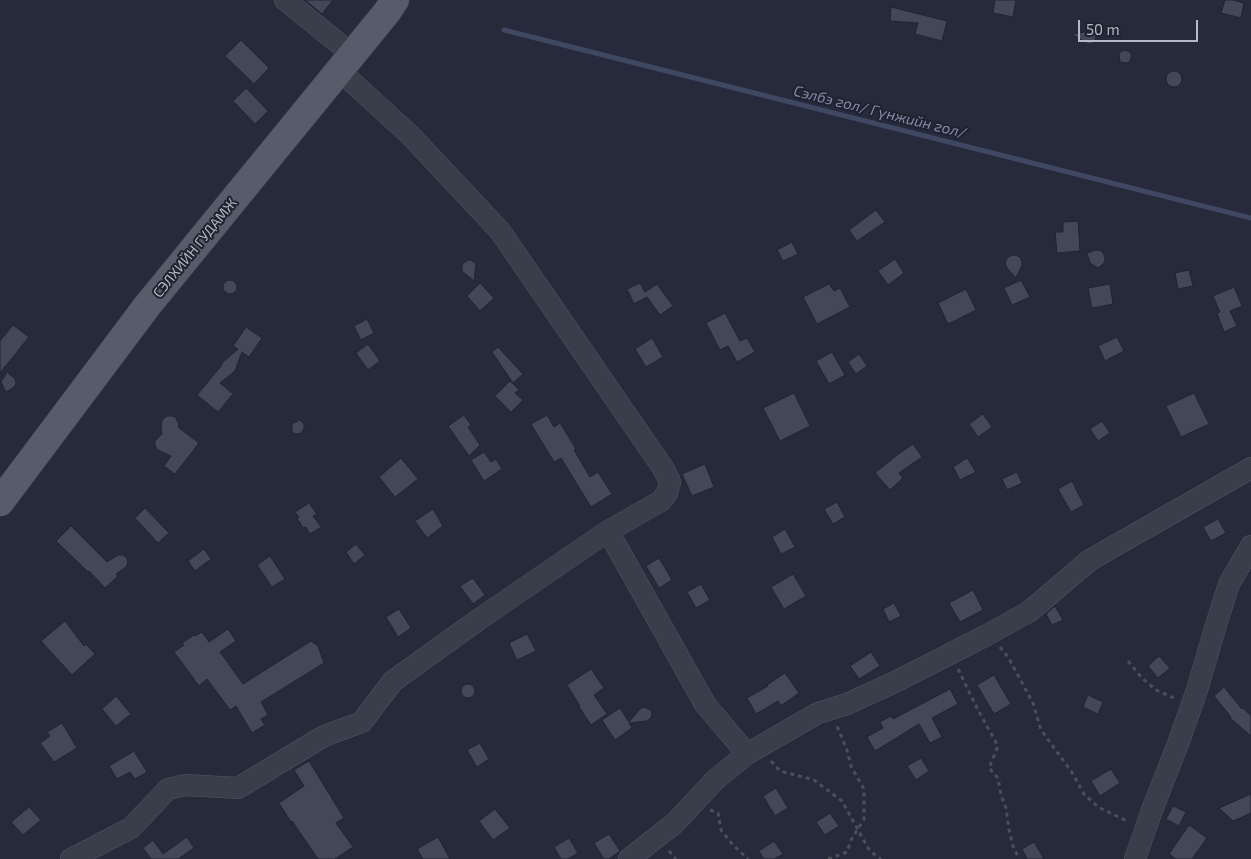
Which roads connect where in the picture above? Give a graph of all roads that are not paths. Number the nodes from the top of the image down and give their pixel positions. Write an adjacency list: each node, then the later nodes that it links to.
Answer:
1 (285, 0): 3 (street)
2 (396, 0): 3 (main road, СЭЛХИЙН ГУДАМЖ)
3 (346, 63): 5 (main road, СЭЛХИЙН ГУДАМЖ); 6 (street)
4 (1251, 468): 8 (street)
5 (0, 502)
6 (608, 531): 8 (street); 9 (street)
7 (1251, 546): 11 (street)
8 (755, 750): 10 (street)
9 (70, 859)
10 (629, 859)
11 (1136, 859)

